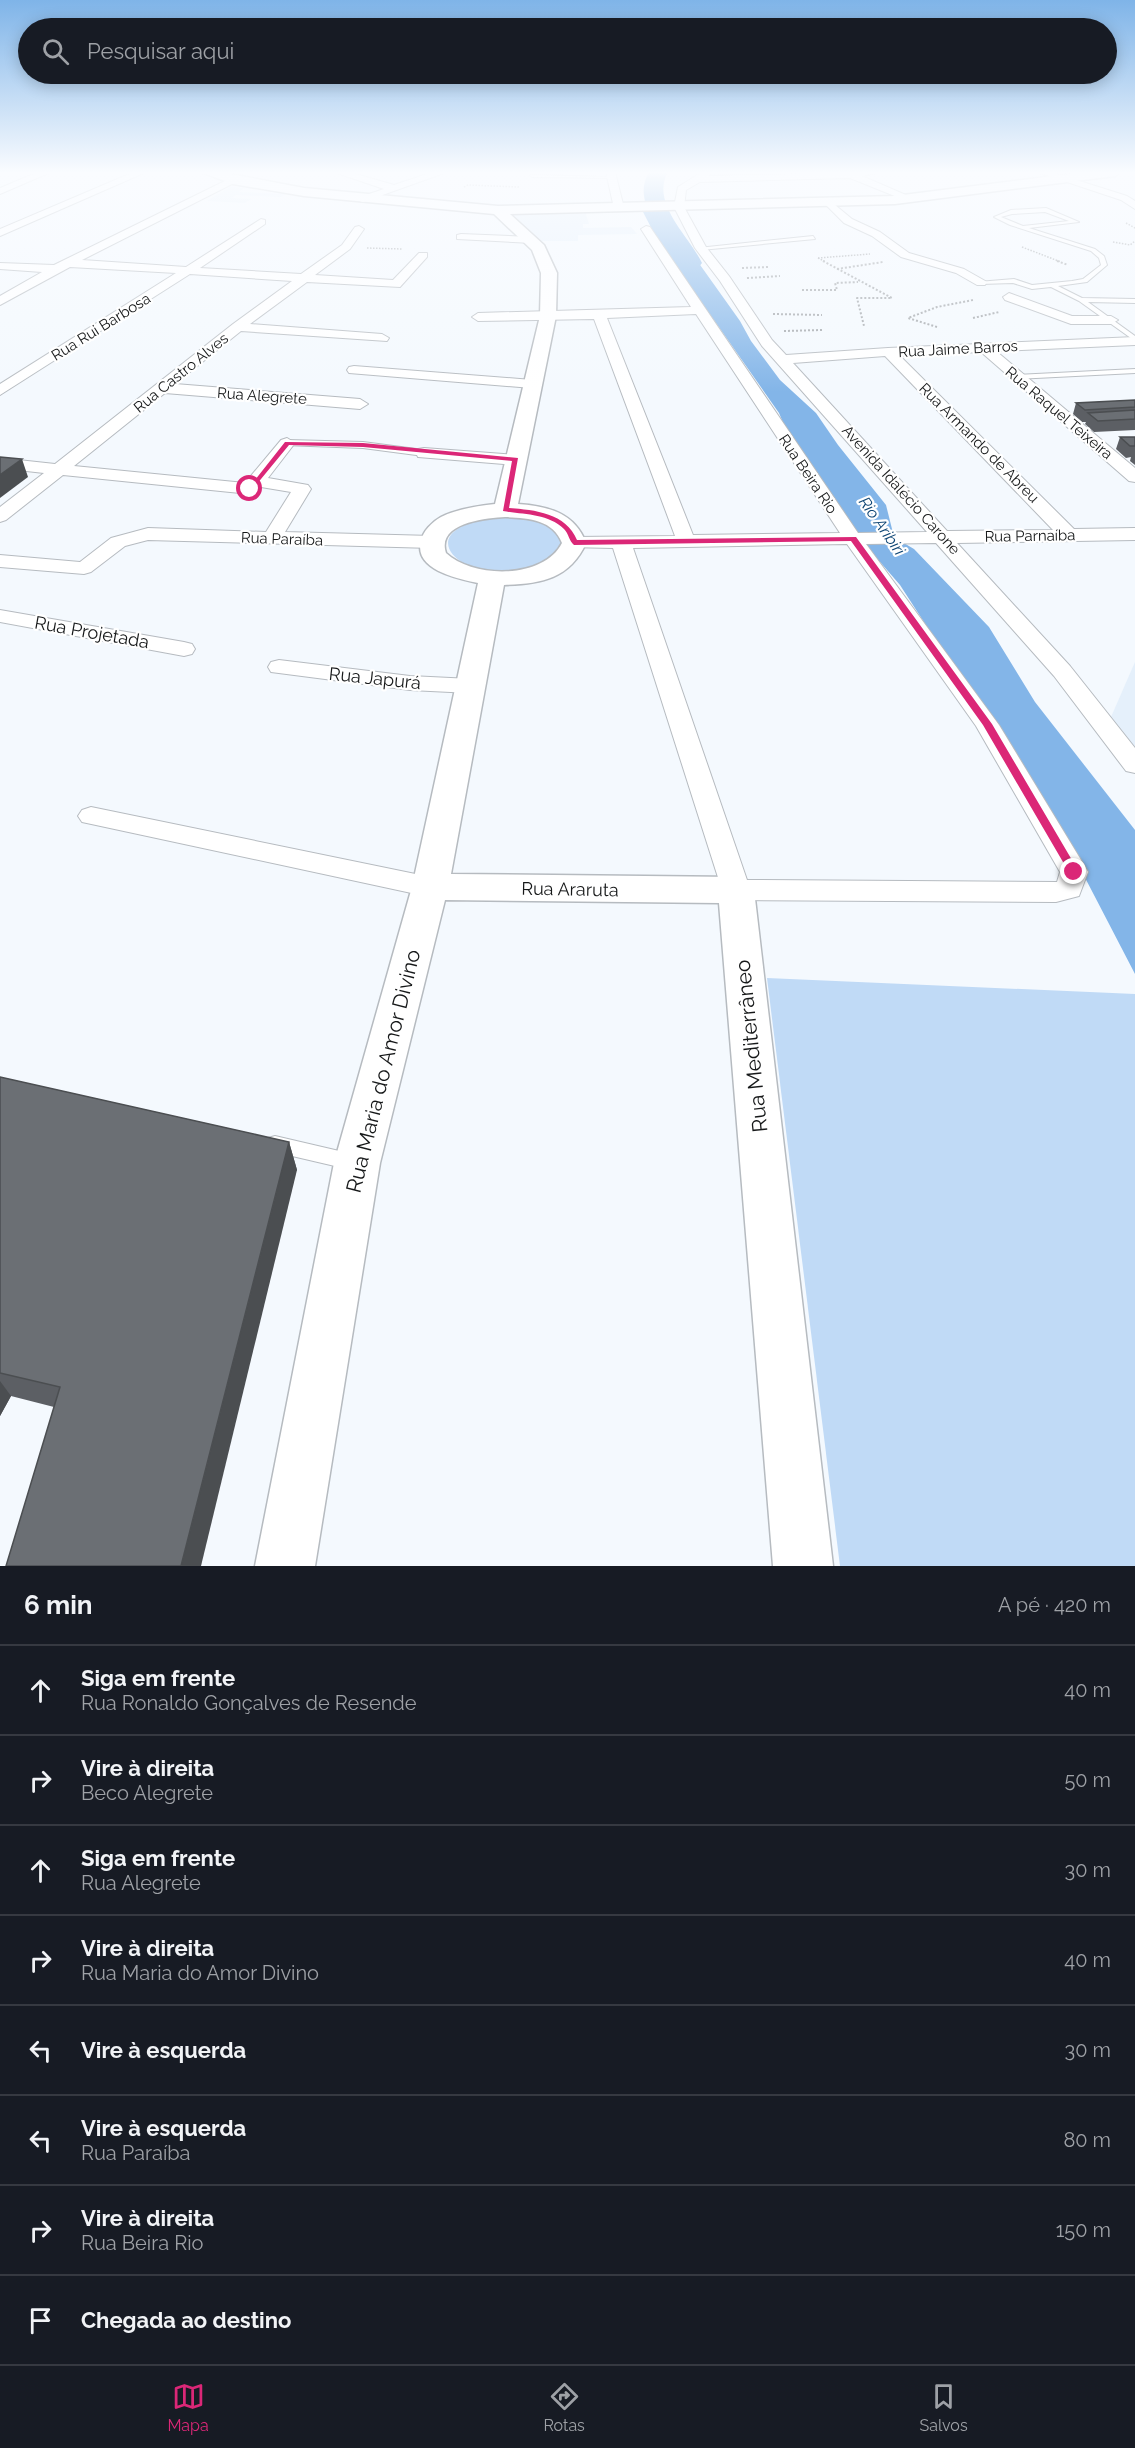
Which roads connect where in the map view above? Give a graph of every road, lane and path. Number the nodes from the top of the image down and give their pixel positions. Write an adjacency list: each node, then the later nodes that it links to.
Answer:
1 (103, 245): 15 (street)
2 (226, 245): 16 (street, Rua Rui Barbosa)
3 (536, 245): 35 (street)
4 (657, 245): 31 (street, Rua Beira Rio)
5 (699, 245): 10 (street, Avenida Idalécio Carone)
6 (734, 245): 10 (lane)
7 (892, 245): 11 (street)
8 (1079, 245): 24 (lane)
9 (346, 247): 12 (path); 19 (street, Rua Castro Alves)
10 (701, 248): 21 (street, Avenida Idalécio Carone)
11 (901, 251): 13 (street); 17 (path)
12 (423, 255): 19 (street)
13 (914, 258): 17 (path); 23 (street)
14 (0, 266): 15 (street)
15 (60, 267): 16 (street); 20 (street); 29 (street)
16 (189, 270): 19 (street); 53 (street, Rua Rui Barbosa)
17 (836, 270): 22 (path)
18 (780, 276): 21 (path)
19 (303, 278): 39 (street, Rua Castro Alves)
20 (0, 279)
21 (725, 279): 32 (street, Avenida Idalécio Carone)
22 (859, 282): 25 (path); 38 (path)
23 (981, 282): 24 (lane)
24 (1052, 286): 28 (lane)
25 (802, 290)
26 (1008, 297): 37 (street)
27 (978, 299): 40 (path)
28 (1081, 300): 30 (lane); 37 (lane)
29 (0, 301)
30 (1135, 301)
31 (700, 310): 33 (street); 68 (street, Rua Beira Rio)
32 (748, 313): 34 (path); 42 (street, Avenida Idalécio Carone)
33 (599, 315): 35 (street); 69 (street)
34 (822, 315)
35 (548, 316): 36 (street); 51 (street)
36 (478, 317)
37 (1111, 320): 44 (lane)
38 (864, 326)
39 (238, 327): 43 (street); 52 (street, Rua Castro Alves)
40 (937, 327)
41 (822, 330): 42 (path)
42 (759, 332): 47 (street, Avenida Idalécio Carone)
43 (382, 338)
44 (1135, 340): 45 (street, Rua Jaime Barros)
45 (983, 347): 46 (street, Rua Jaime Barros); 50 (street, Rua Raquel Teixeira)
46 (888, 352): 47 (street, Rua Jaime Barros); 65 (street, Rua Armando de Abreu)
47 (780, 360): 66 (street, Avenida Idalécio Carone)
48 (354, 370): 51 (street)
49 (1135, 371): 50 (lane)
50 (1016, 377): 60 (street, Rua Raquel Teixeira)
51 (532, 384): 57 (street)
52 (163, 388): 54 (street, Rua Alegrete); 59 (street, Rua Castro Alves)
53 (0, 391)
54 (360, 404)
55 (287, 443): 56 (lane); 61 (street)
56 (424, 453): 57 (street)
57 (516, 460): 62 (street)
58 (0, 463): 59 (street)
59 (59, 469): 61 (street); 63 (street, Rua Castro Alves)
60 (1135, 477)
61 (256, 482): 67 (street)
62 (505, 510): 70 (street); 72 (street)
63 (0, 516)
64 (1135, 534): 65 (street, Rua Parnaíba)
65 (1069, 535): 66 (street, Rua Parnaíba)
66 (944, 538): 68 (street, Rua Parnaíba); 79 (street, Avenida Idalécio Carone)
67 (271, 539): 70 (street, Rua Paraíba); 73 (street, Rua Paraíba)
68 (856, 539): 69 (street); 83 (street, Rua Beira Rio)
69 (686, 541): 71 (street)
70 (432, 542): 74 (street)
71 (621, 542): 72 (street); 82 (street, Rua Mediterrâneo)
72 (574, 543): 74 (street)
73 (0, 561)
74 (492, 578): 78 (street, Rua Maria do Amor Divino)
75 (0, 616): 76 (street, Rua Projetada)
76 (184, 649)
77 (279, 667): 78 (street, Rua Japurá)
78 (471, 686): 81 (street, Rua Maria do Amor Divino)
79 (1135, 765)
80 (91, 816): 81 (street, Rua Araruta)
81 (430, 887): 82 (street, Rua Araruta); 85 (street, Rua Maria do Amor Divino)
82 (736, 890): 83 (street, Rua Araruta); 87 (street, Rua Mediterrâneo)
83 (1056, 892)
84 (254, 1139): 85 (lane)
85 (357, 1163): 86 (street, Rua Maria do Amor Divino)
86 (285, 1566)
87 (802, 1566)

